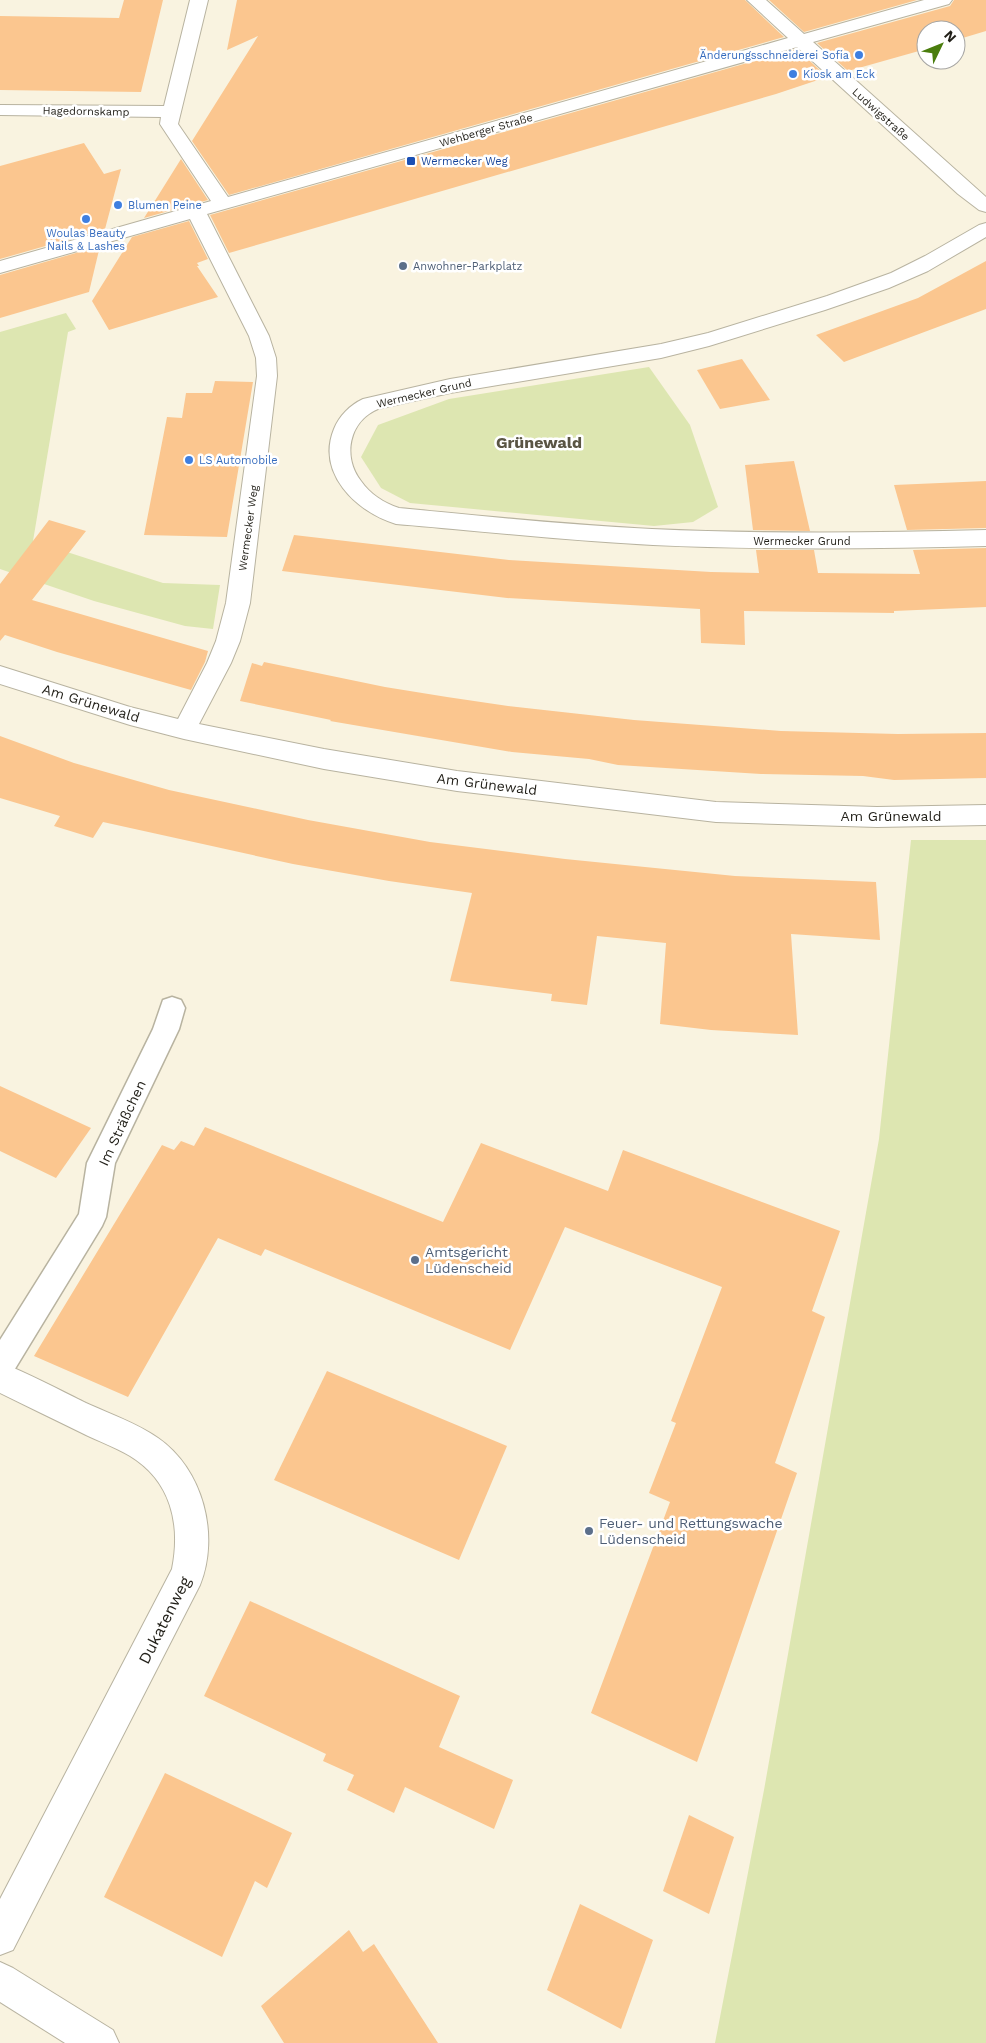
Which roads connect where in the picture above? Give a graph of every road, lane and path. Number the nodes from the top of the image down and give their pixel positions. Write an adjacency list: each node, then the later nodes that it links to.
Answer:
1 (199, 0): 6 (street)
2 (756, 0): 4 (street, Ludwigstraße)
3 (943, 0): 4 (street, Wehberger Straße)
4 (800, 41): 7 (street, Wehberger Straße); 8 (street, Ludwigstraße)
5 (0, 110): 6 (street, Hagedornskamp)
6 (172, 112): 7 (street)
7 (223, 204): 9 (street, Wehberger Straße)
8 (986, 206)
9 (196, 211): 11 (street, Wehberger Straße); 14 (street, Wermecker Weg)
10 (986, 229): 12 (street, Wermecker Grund)
11 (0, 267)
12 (986, 538)
13 (0, 675): 14 (street, Am Grünewald)
14 (184, 730): 15 (street, Am Grünewald)
15 (986, 815)
16 (172, 1008): 17 (lane, Im Sträßchen)
17 (0, 1367)
18 (0, 1377): 19 (street, Dukatenweg)
19 (0, 1936)
20 (0, 1980): 21 (street)
21 (100, 2043)

